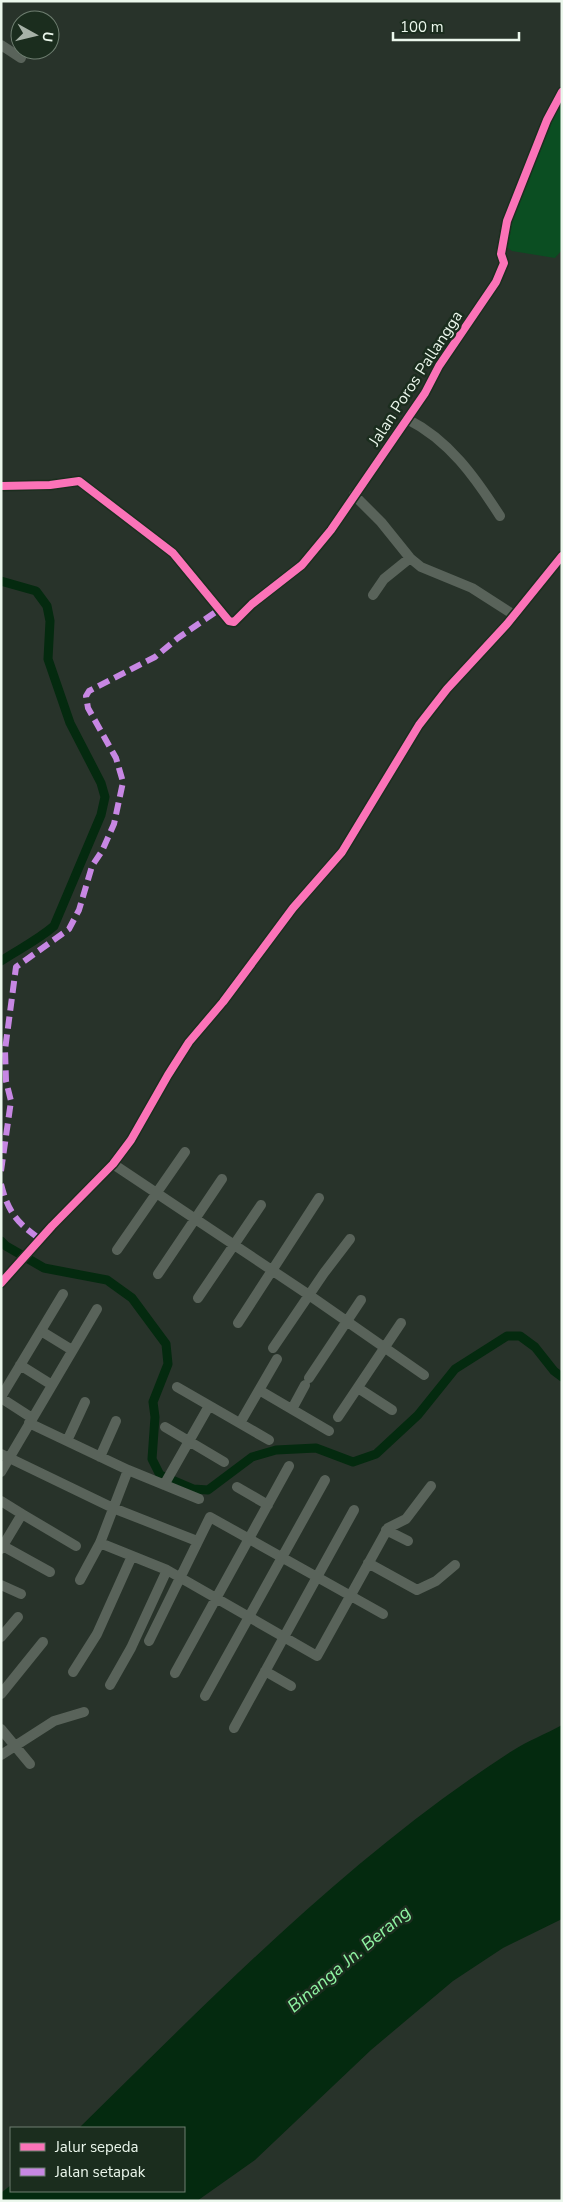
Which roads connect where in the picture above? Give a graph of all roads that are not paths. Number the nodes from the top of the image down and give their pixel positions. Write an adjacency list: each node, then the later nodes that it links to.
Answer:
1 (562, 92): 2 (street, Jalan Poros Pallangga)
2 (407, 419): 4 (street, Jalan Poros Pallangga); 5 (street)
3 (1, 486): 4 (street, Jalan Poros Pallangga)
4 (354, 495): 7 (street)
5 (500, 516)
6 (562, 556): 9 (street)
7 (410, 558): 8 (street); 9 (street)
8 (373, 595)
9 (514, 615): 11 (street)
10 (185, 1152): 13 (street)
11 (113, 1164): 13 (street); 22 (street)
12 (222, 1179): 16 (street)
13 (156, 1194): 16 (street); 19 (street)
14 (319, 1198): 20 (street)
15 (261, 1205): 18 (street)
16 (195, 1219): 18 (street); 21 (street)
17 (350, 1239): 24 (street)
18 (233, 1245): 20 (street); 25 (street)
19 (117, 1250)
20 (271, 1271): 24 (street); 29 (street)
21 (158, 1274)
22 (1, 1283)
23 (63, 1294): 31 (street)
24 (310, 1295): 28 (street); 32 (street)
25 (198, 1298)
26 (361, 1300): 28 (street)
27 (97, 1309): 34 (street)
28 (347, 1322): 33 (street); 45 (street)
29 (238, 1323)
30 (401, 1323): 33 (street)
31 (41, 1331): 34 (street); 36 (street)
32 (273, 1348)
33 (384, 1348): 37 (street); 40 (street)
34 (72, 1350): 38 (street)
35 (276, 1359): 41 (street)
36 (20, 1366): 38 (street); 42 (street)
37 (424, 1375)
38 (52, 1384): 48 (street)
39 (177, 1387): 44 (street)
40 (358, 1388): 46 (street); 47 (street)
41 (259, 1390): 45 (street); 50 (street)
42 (1, 1398): 48 (street)
43 (85, 1402): 54 (street)
44 (209, 1406): 50 (street); 55 (street)
45 (292, 1409): 52 (street)
46 (392, 1410)
47 (338, 1417)
48 (31, 1421): 54 (street); 56 (street)
49 (116, 1422): 57 (street)
50 (240, 1423): 53 (street)
51 (164, 1428): 55 (street)
52 (329, 1431)
53 (269, 1440)
54 (67, 1441): 57 (street)
55 (189, 1441): 58 (street); 62 (street)
56 (5, 1456): 61 (street); 69 (street)
57 (100, 1457): 60 (street)
58 (224, 1462)
59 (290, 1466): 68 (street)
60 (128, 1470): 62 (street); 69 (street)
61 (1, 1472)
62 (167, 1480): 66 (street)
63 (325, 1480): 80 (street)
64 (431, 1486): 72 (street)
65 (237, 1487): 68 (street)
66 (200, 1499)
67 (1, 1501): 71 (street)
68 (268, 1505): 74 (street)
69 (113, 1508): 73 (street); 76 (street)
70 (354, 1510): 85 (street)
71 (22, 1514): 77 (street); 78 (street)
72 (386, 1530): 75 (street); 81 (street)
73 (192, 1539): 74 (street); 84 (street)
74 (249, 1539): 80 (street); 90 (street)
75 (408, 1541)
76 (100, 1543): 79 (street); 86 (street)
77 (76, 1546)
78 (2, 1548): 83 (street)
79 (132, 1556): 84 (street); 99 (street)
80 (282, 1557): 85 (street); 93 (street)
81 (368, 1563): 82 (street); 89 (street)
82 (455, 1565)
83 (50, 1572)
84 (173, 1574): 90 (street); 96 (street); 101 (street)
85 (317, 1577): 89 (street); 95 (street)
86 (80, 1580)
87 (1, 1585): 88 (street)
88 (21, 1594)
89 (350, 1595): 91 (street); 95 (street)
90 (216, 1599): 93 (street); 100 (street)
91 (383, 1614)
92 (18, 1617): 94 (street)
93 (249, 1617): 95 (street); 104 (street)
94 (1, 1637)
95 (284, 1637): 98 (street)
96 (148, 1641)
97 (43, 1642): 103 (street)
98 (265, 1671): 102 (street); 106 (street)
99 (73, 1672)
100 (175, 1673)
101 (110, 1685)
102 (291, 1686)
103 (1, 1694)
104 (205, 1696)
105 (84, 1712): 108 (street)
106 (234, 1728)
107 (1, 1729): 108 (street)
108 (14, 1745): 109 (street); 110 (street)
109 (1, 1755)
110 (30, 1764)

